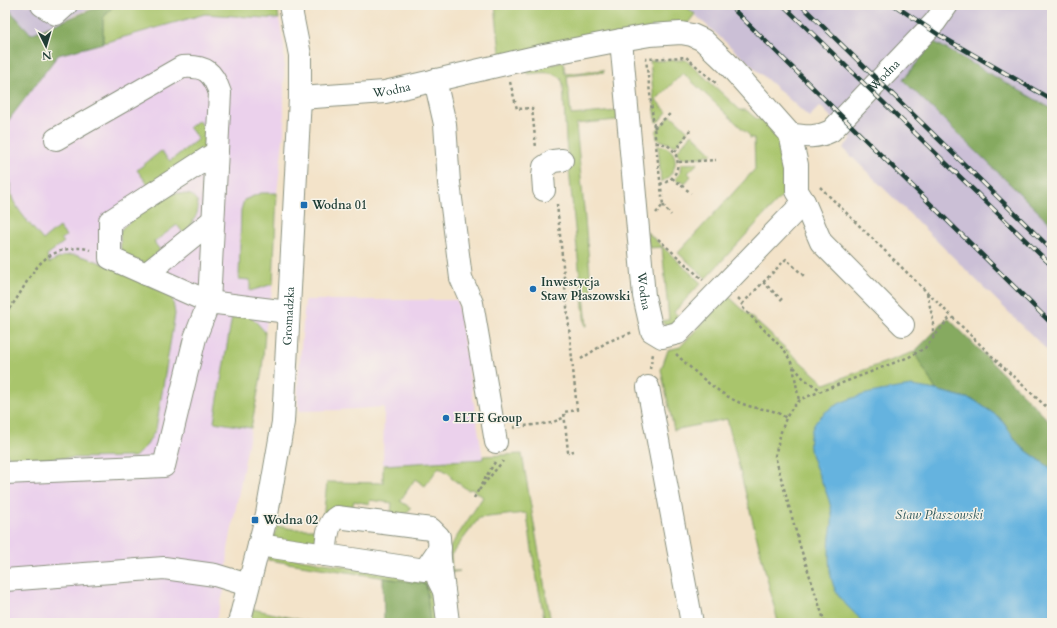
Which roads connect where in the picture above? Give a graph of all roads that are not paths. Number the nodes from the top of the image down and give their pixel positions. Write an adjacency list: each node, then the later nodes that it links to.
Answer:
1 (42, 5): 2 (street)
2 (66, 5)
3 (290, 5): 7 (street, Gromadzka)
4 (947, 5): 8 (street, Wodna)
5 (621, 40): 6 (street, Wodna); 8 (street, Wodna); 13 (street, Wodna)
6 (435, 80): 7 (street, Wodna); 20 (street)
7 (300, 98): 17 (street, Gromadzka)
8 (790, 134): 13 (street, Wodna)
9 (56, 139): 10 (street)
10 (217, 152): 14 (street); 15 (street)
11 (558, 160): 12 (street)
12 (550, 195)
13 (804, 202): 18 (street, Wodna)
14 (213, 220): 15 (street); 16 (street)
15 (146, 274): 16 (street)
16 (209, 302): 17 (street); 21 (street)
17 (288, 312): 22 (street, Gromadzka)
18 (903, 325)
19 (648, 387): 31 (street)
20 (496, 442)
21 (5, 473)
22 (259, 545): 24 (street); 27 (street, Gromadzka)
23 (440, 548): 24 (street); 25 (street); 28 (street)
24 (325, 555): 25 (street)
25 (425, 570): 28 (street)
26 (5, 580): 27 (street)
27 (248, 585): 30 (street, Gromadzka)
28 (444, 591): 29 (street)
29 (448, 622)
30 (239, 623)
31 (692, 623)

